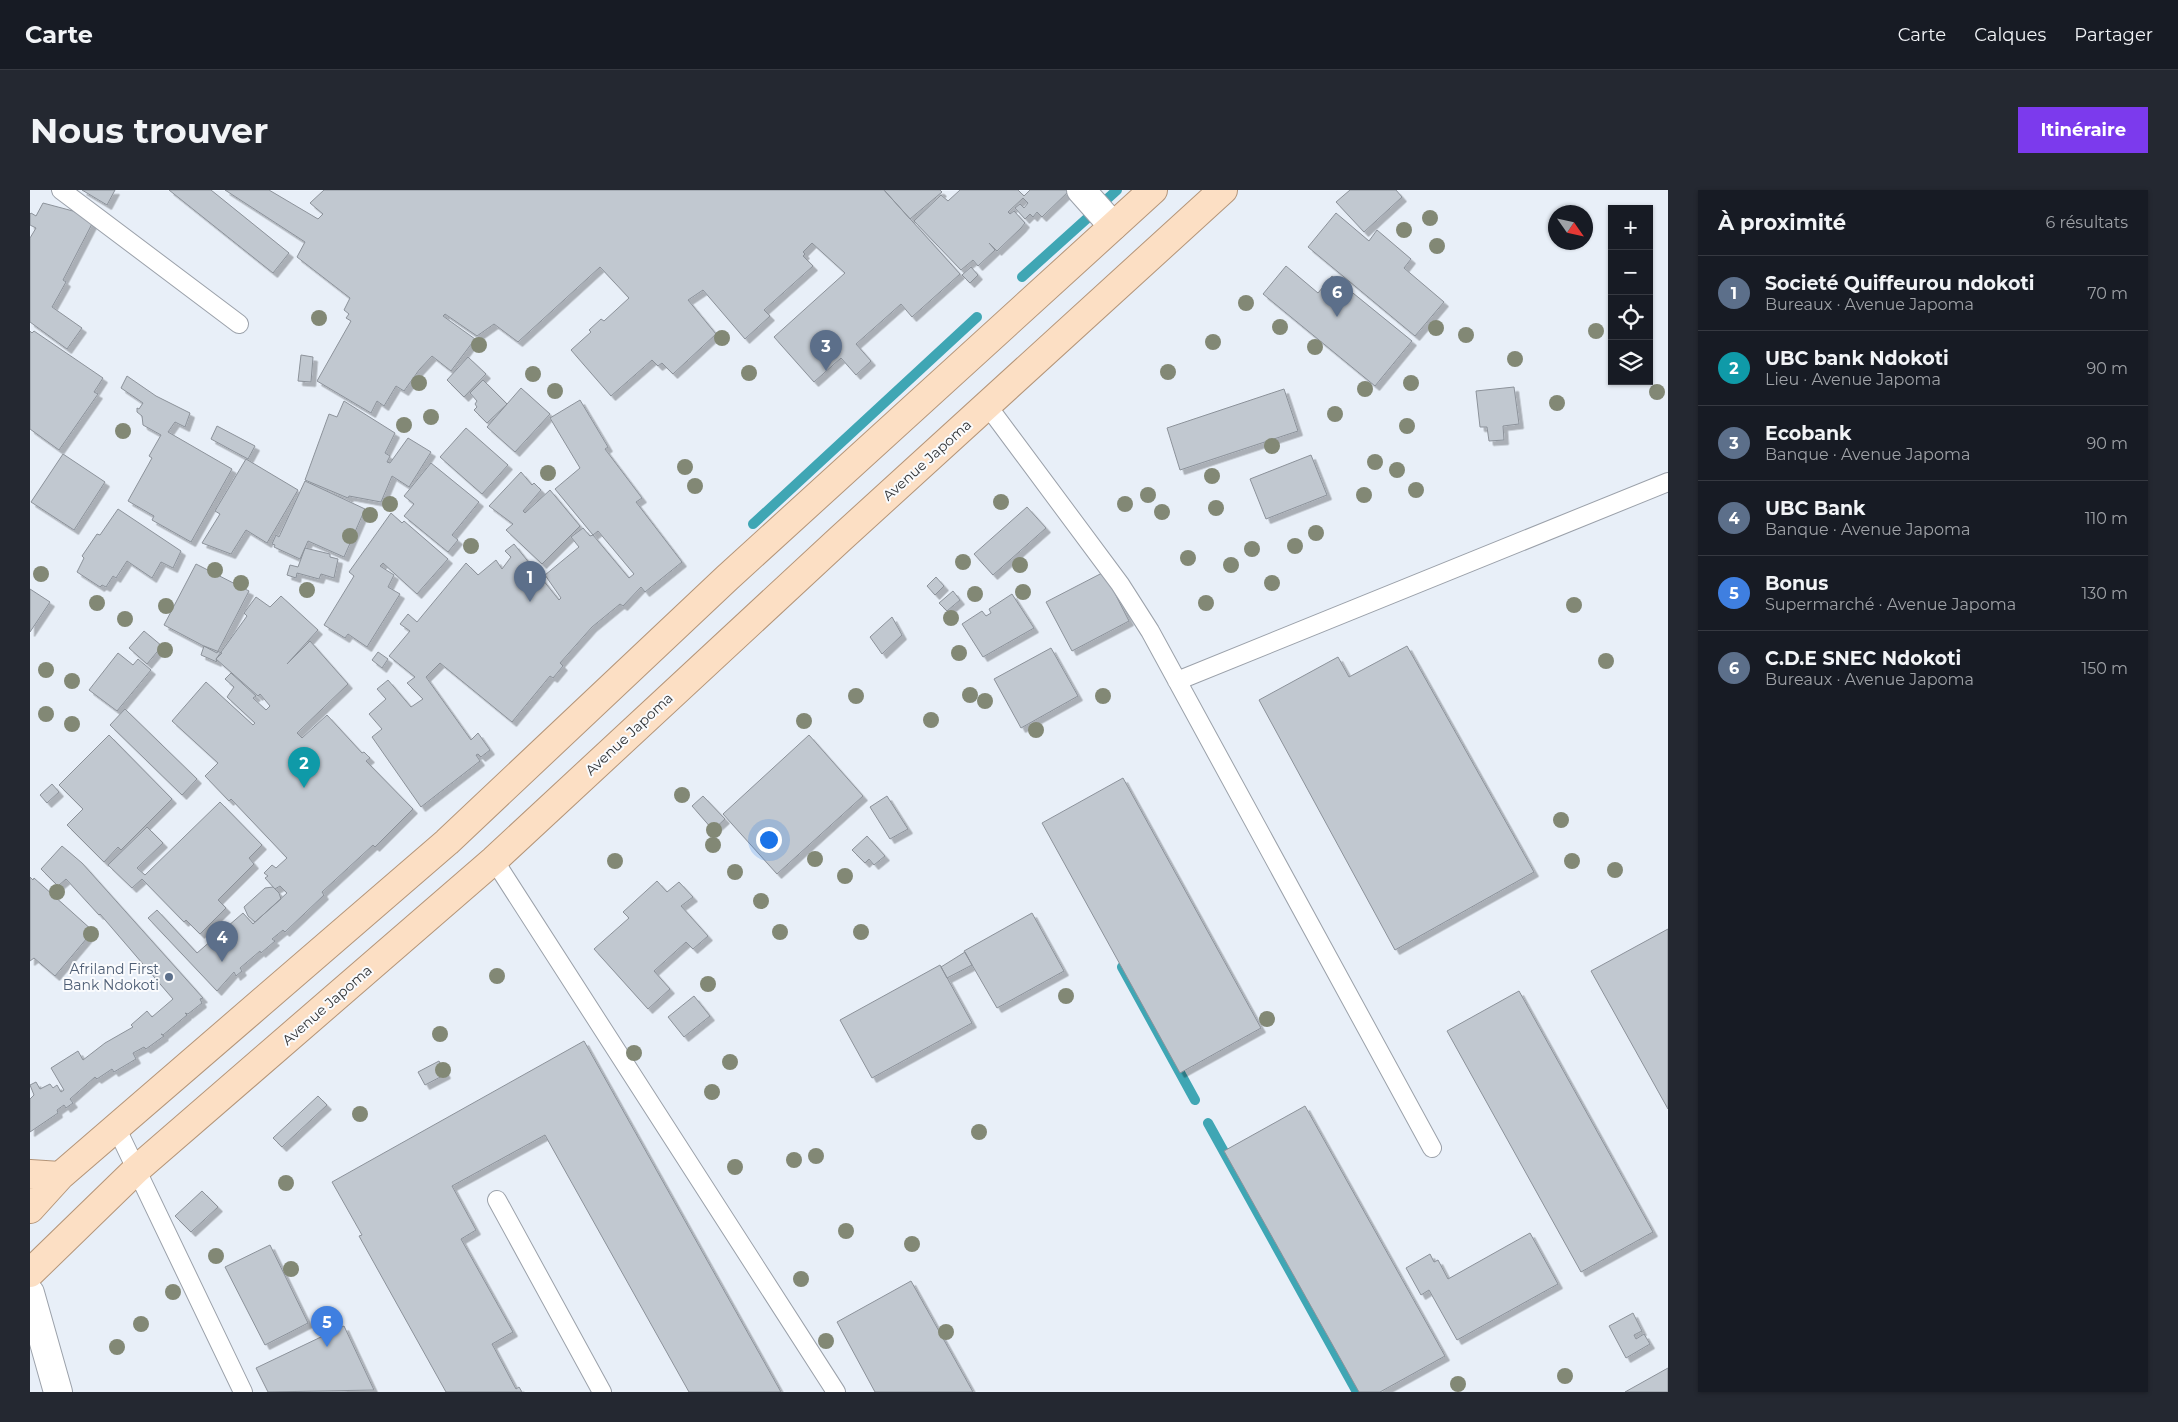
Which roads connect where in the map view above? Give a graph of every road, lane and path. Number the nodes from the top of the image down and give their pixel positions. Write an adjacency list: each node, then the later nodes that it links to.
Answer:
1 (60, 190): 6 (lane)
2 (1081, 190): 5 (main road)
3 (1153, 190): 5 (main road)
4 (1223, 190): 7 (main road, Avenue Japoma)
5 (1113, 226): 11 (main road)
6 (239, 324)
7 (986, 405): 9 (lane); 10 (main road, Avenue Japoma)
8 (1668, 482): 9 (lane)
9 (1177, 681): 12 (lane)
10 (494, 860): 13 (main road, Avenue Japoma); 23 (lane)
11 (116, 1127): 13 (lane); 15 (main road)
12 (1432, 1148)
13 (136, 1170): 18 (main road, Avenue Japoma); 21 (lane)
14 (30, 1174): 15 (main road)
15 (60, 1176): 17 (main road)
16 (497, 1200): 22 (lane)
17 (30, 1209)
18 (30, 1273)
19 (30, 1293): 20 (main road)
20 (58, 1392)
21 (243, 1392)
22 (602, 1392)
23 (836, 1392)

